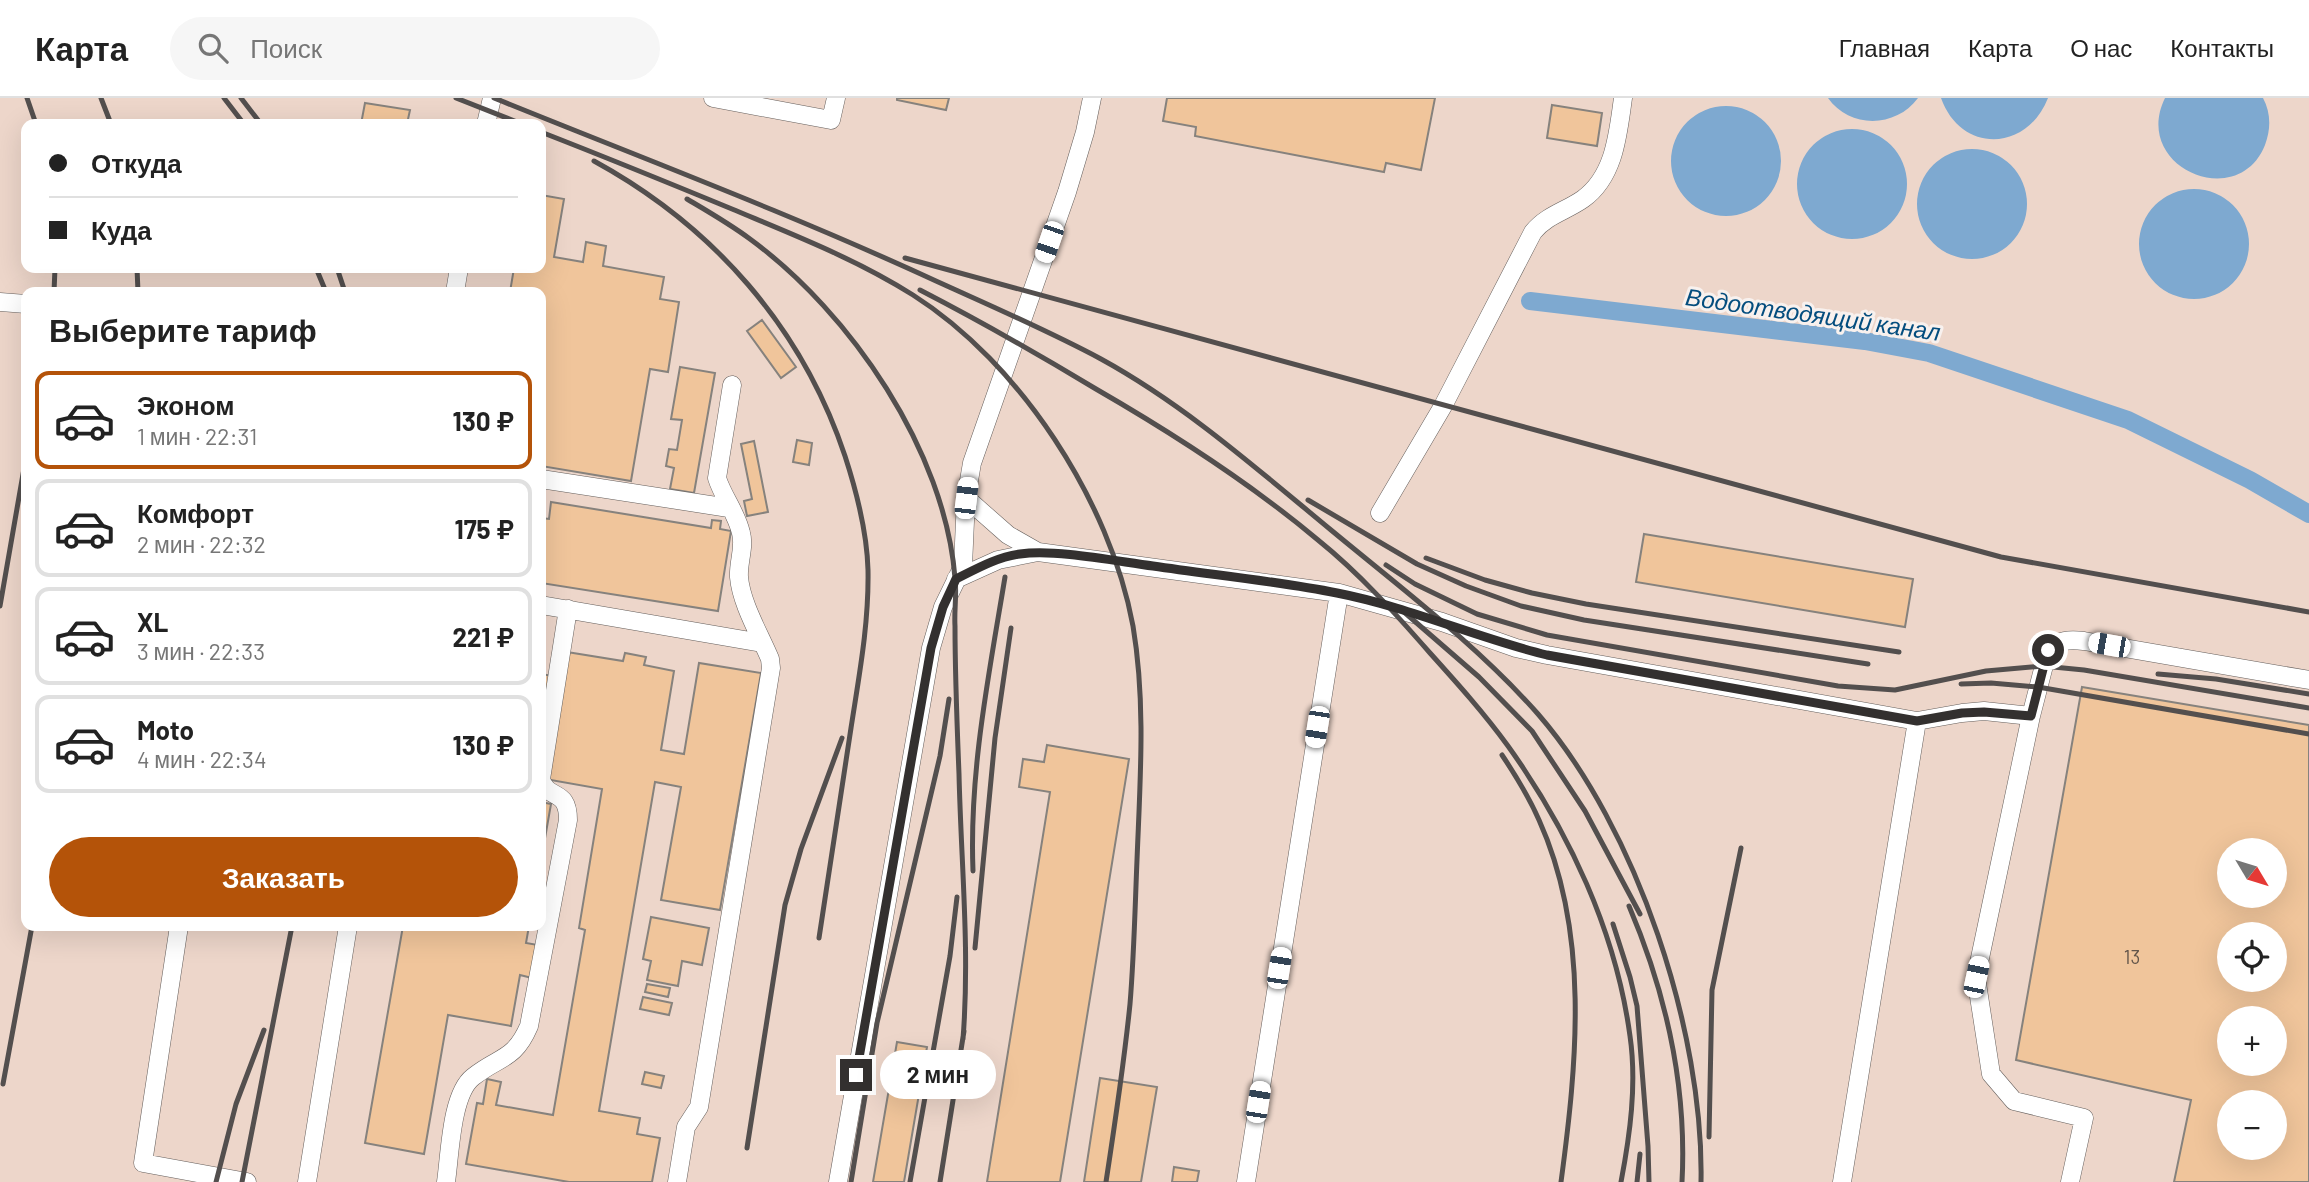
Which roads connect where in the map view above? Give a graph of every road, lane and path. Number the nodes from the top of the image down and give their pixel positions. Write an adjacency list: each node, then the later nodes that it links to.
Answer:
1 (492, 98): 6 (lane)
2 (713, 98): 3 (lane)
3 (836, 98)
4 (1092, 98): 11 (lane)
5 (1623, 98): 13 (lane)
6 (487, 119)
7 (0, 302): 8 (lane)
8 (21, 304)
9 (732, 385): 12 (lane)
10 (546, 480): 12 (lane)
11 (966, 498): 14 (lane); 15 (lane)
12 (729, 508): 19 (lane)
13 (1380, 513)
14 (1038, 552): 15 (lane); 16 (lane)
15 (956, 579): 31 (lane)
16 (1339, 593): 22 (lane); 32 (lane)
17 (546, 605): 18 (lane)
18 (568, 609): 19 (lane); 23 (lane)
19 (762, 643): 30 (lane)
20 (2309, 680): 21 (lane)
21 (2031, 716): 22 (lane); 34 (lane)
22 (1917, 721): 33 (lane)
23 (546, 748)
24 (546, 789): 29 (lane)
25 (178, 931): 27 (lane)
26 (347, 931): 28 (lane)
27 (247, 1182)
28 (307, 1182)
29 (446, 1182)
30 (677, 1182)
31 (838, 1182)
32 (1245, 1182)
33 (1842, 1182)
34 (2070, 1182)

